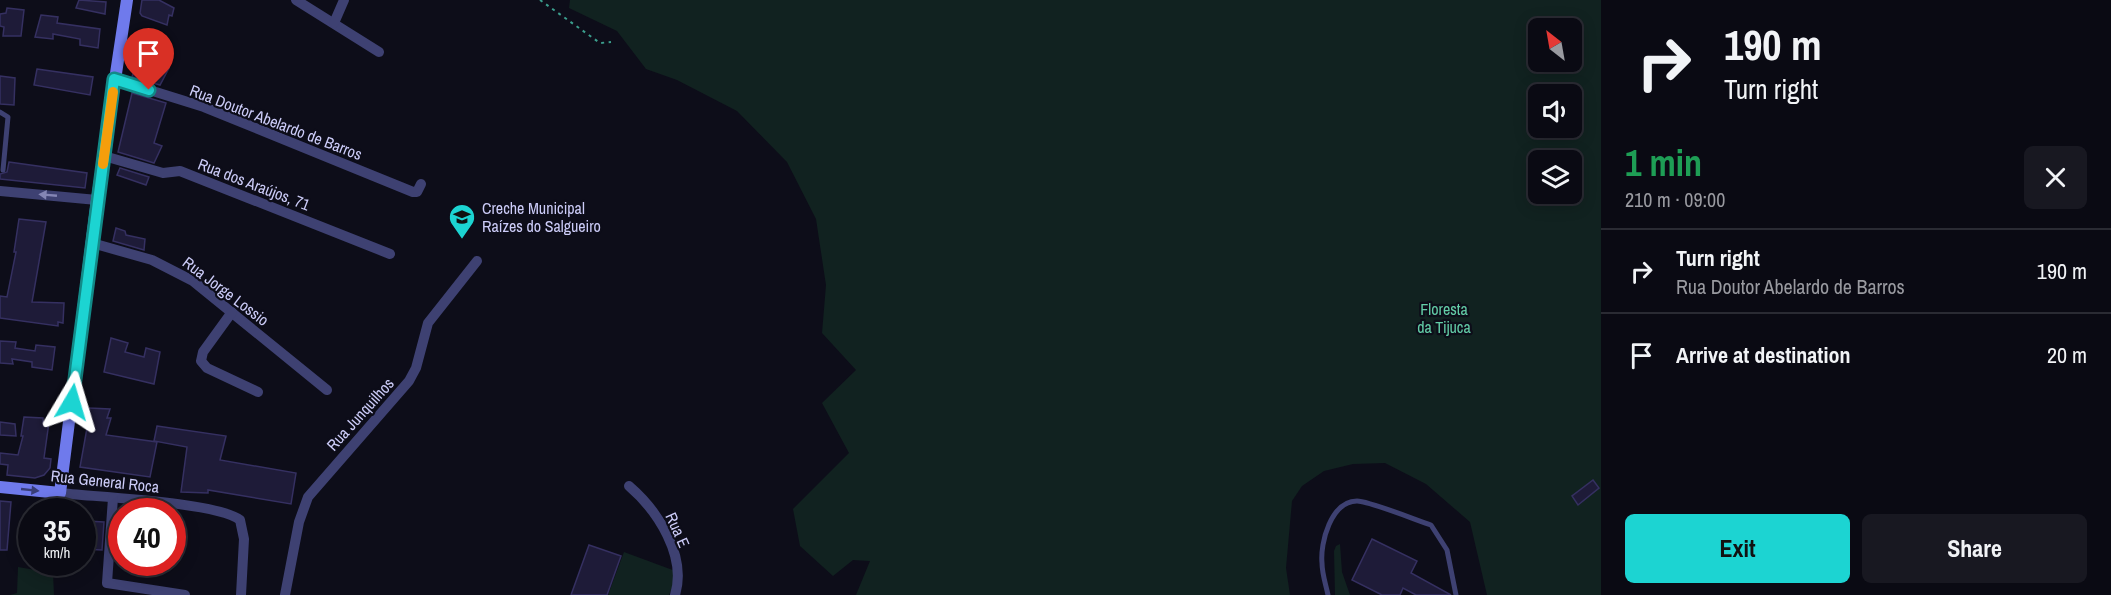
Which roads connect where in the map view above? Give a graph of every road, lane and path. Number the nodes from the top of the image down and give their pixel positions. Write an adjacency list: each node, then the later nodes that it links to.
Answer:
1 (127, 0): 8 (street)
2 (296, 0): 5 (street)
3 (344, 0): 5 (street)
4 (540, 0): 6 (path)
5 (334, 23): 7 (street)
6 (611, 42)
7 (380, 52)
8 (114, 79): 10 (street); 12 (street, Rua Doutor Abelardo de Barros)
9 (0, 112): 11 (lane)
10 (104, 156): 14 (street); 16 (street, Rua dos Araújos, 71)
11 (3, 170)
12 (421, 184)
13 (0, 191): 14 (street, one-way to 13)
14 (97, 200): 15 (street)
15 (92, 243): 18 (street, Rua Jorge Lossio); 23 (street)
16 (390, 254)
17 (477, 261): 29 (street, Rua Junquilhos)
18 (232, 312): 19 (street, Rua Jorge Lossio); 20 (street)
19 (327, 390)
20 (258, 392)
21 (629, 486): 30 (street, Rua E)
22 (0, 487): 23 (street, Rua General Roca, one-way to 23)
23 (60, 493): 24 (street, Rua General Roca)
24 (112, 498)
25 (186, 506): 28 (street, Rua General Roca)
26 (108, 566): 27 (street)
27 (185, 595)
28 (242, 595)
29 (285, 595)
30 (675, 595)
31 (1328, 595): 32 (lane)
32 (1456, 595)

